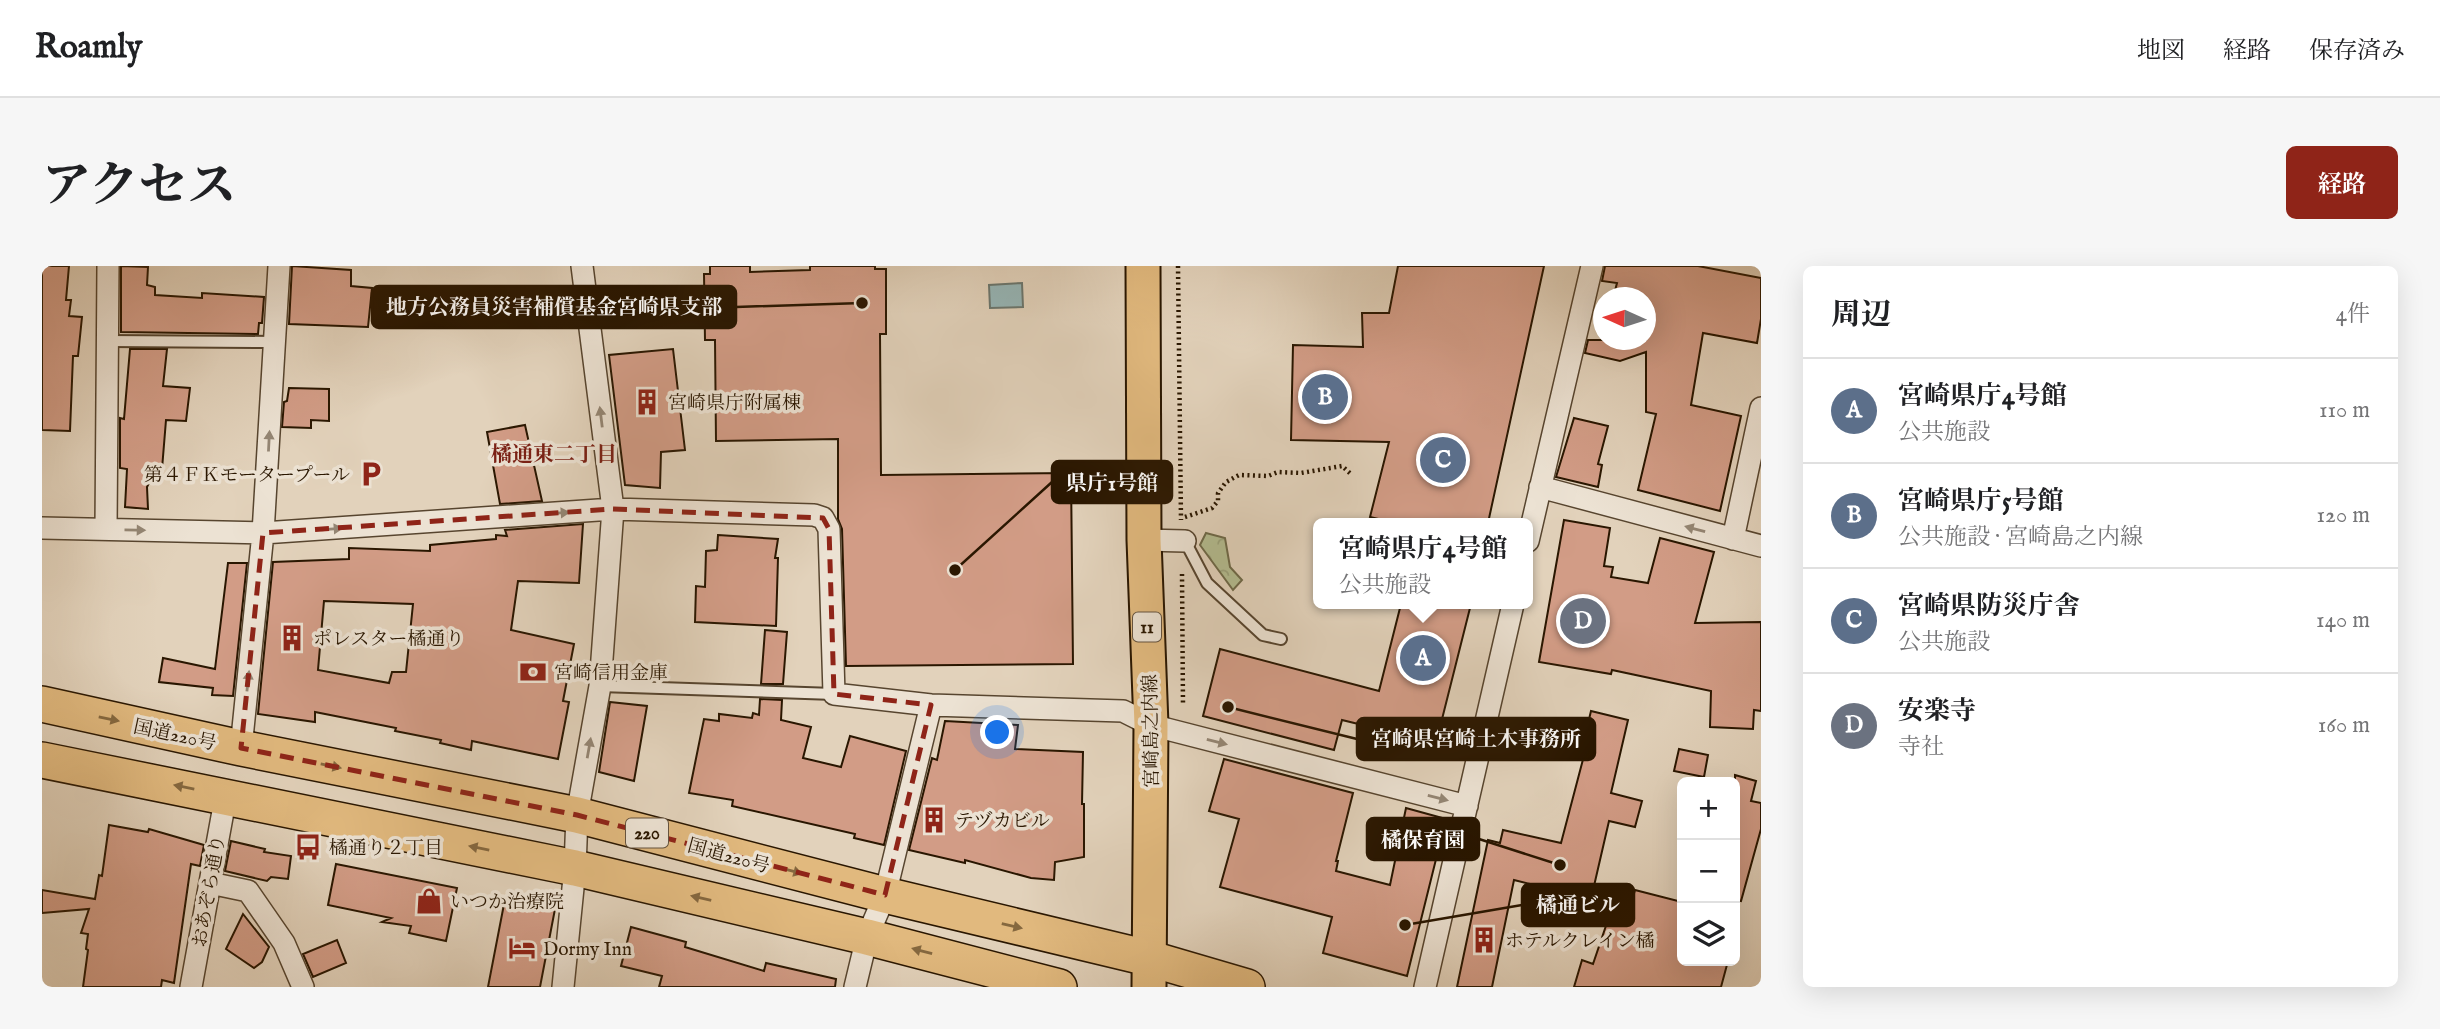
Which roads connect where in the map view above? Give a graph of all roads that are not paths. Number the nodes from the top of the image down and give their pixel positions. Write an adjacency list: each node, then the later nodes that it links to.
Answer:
1 (108, 266): 6 (street)
2 (279, 266): 7 (street)
3 (583, 266): 10 (street, one-way to 3)
4 (1143, 266): 16 (main road, 宮崎島之内線 / 11)
5 (1592, 266): 9 (street)
6 (107, 341): 7 (lane); 13 (street)
7 (275, 342): 14 (street, one-way to 7)
8 (1761, 408): 15 (street)
9 (1540, 487): 11 (street); 15 (street, one-way to 9)
10 (613, 509): 14 (street, one-way to 10); 21 (street); 22 (street)
11 (1533, 518)
12 (42, 528): 13 (street)
13 (106, 530): 14 (street, one-way to 14)
14 (263, 533): 26 (street, one-way to 14)
15 (1732, 539): 18 (street)
16 (1144, 540): 17 (street); 25 (main road, 宮崎島之内線 / 11)
17 (1183, 541): 20 (lane)
18 (1761, 546)
19 (1512, 609): 29 (street)
20 (1281, 639)
21 (600, 686): 22 (lane); 30 (street, one-way to 21)
22 (834, 694): 24 (street)
23 (42, 704): 26 (highway, 国道220号 / 220, one-way to 26)
24 (930, 705): 25 (street); 33 (street)
25 (1151, 725): 29 (street, one-way to 29); 35 (main road, 宮崎島之内線 / 11)
26 (241, 748): 30 (highway, 国道220号 / 220, one-way to 30)
27 (42, 760): 28 (highway, one-way to 27)
28 (226, 795): 31 (highway, one-way to 28); 32 (street, おあぞら通り)
29 (1467, 806): 42 (street)
30 (577, 815): 31 (street); 33 (highway, 国道220号 / 220, one-way to 33)
31 (575, 868): 34 (highway, one-way to 31); 38 (street)
32 (210, 883): 36 (street, おあぞら通り); 37 (street)
33 (885, 895): 34 (street); 35 (highway, 国道220号 / 220, one-way to 35)
34 (867, 937): 39 (street); 40 (highway, one-way to 34)
35 (1149, 973): 41 (highway, 国道220号 / 220)
36 (191, 987)
37 (303, 987)
38 (563, 987)
39 (855, 987)
40 (1059, 987)
41 (1247, 987)
42 (1425, 987)

